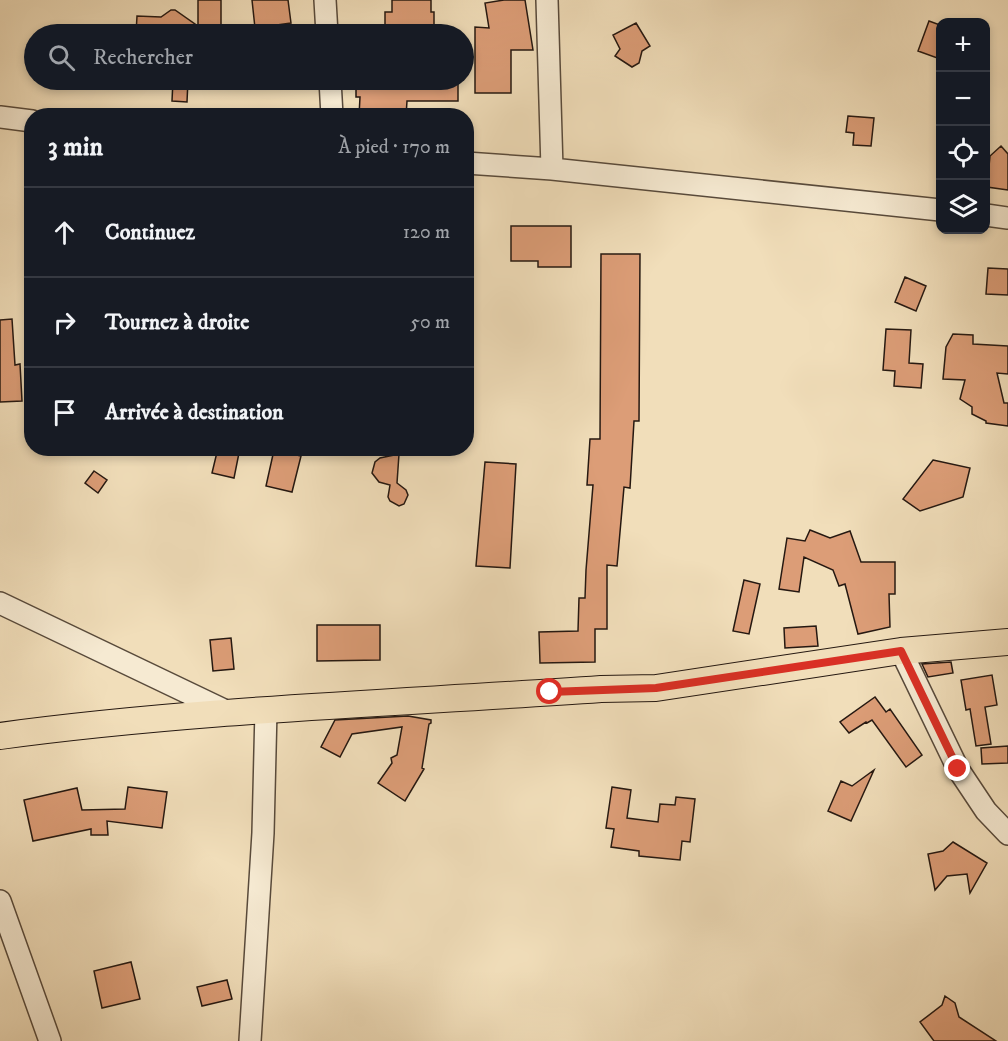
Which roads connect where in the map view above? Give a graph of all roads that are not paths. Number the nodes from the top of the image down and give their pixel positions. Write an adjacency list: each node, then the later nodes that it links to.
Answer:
1 (325, 0): 3 (street)
2 (547, 0): 9 (street)
3 (326, 24)
4 (331, 90): 5 (street)
5 (332, 108)
6 (0, 117): 7 (street)
7 (24, 121)
8 (474, 164): 9 (street)
9 (552, 169): 10 (street)
10 (936, 210)
11 (990, 216): 12 (street)
12 (1008, 218)
13 (0, 603): 17 (street)
14 (1008, 642): 15 (main road)
15 (901, 651): 16 (main road); 19 (street)
16 (266, 710): 17 (main road); 22 (street)
17 (228, 712): 18 (main road)
18 (0, 736)
19 (1008, 834)
20 (0, 900): 21 (street)
21 (50, 1041)
22 (250, 1041)

